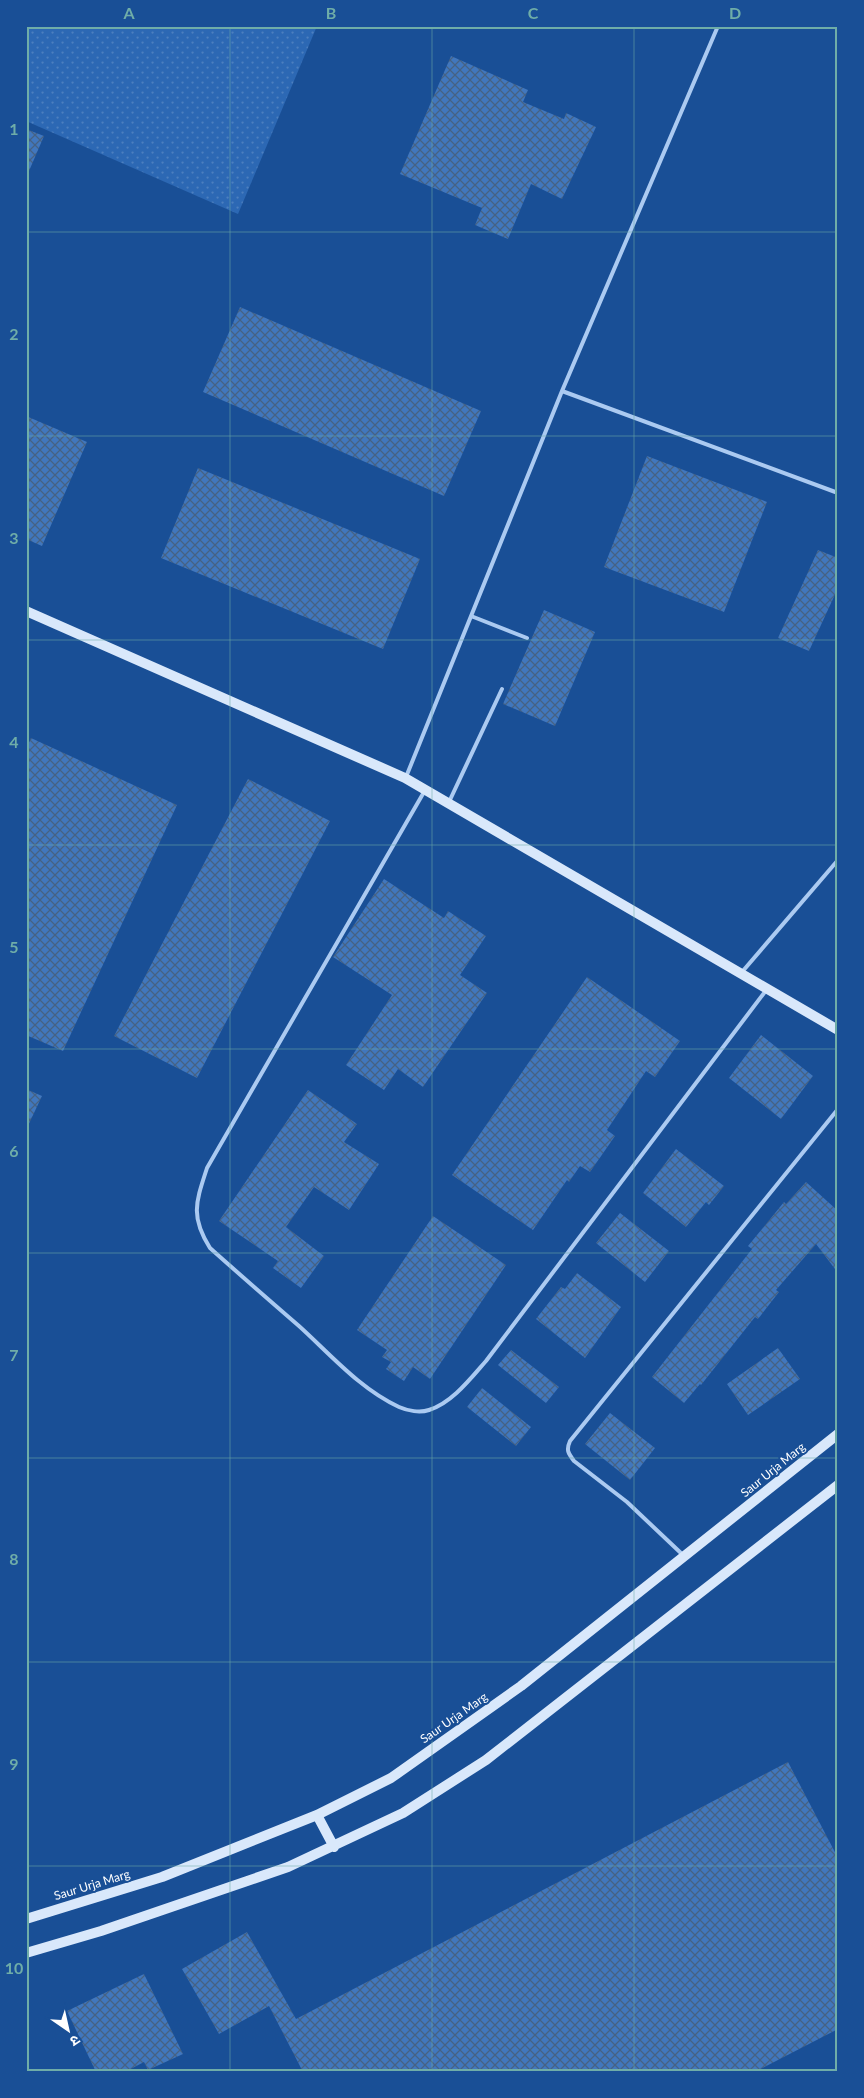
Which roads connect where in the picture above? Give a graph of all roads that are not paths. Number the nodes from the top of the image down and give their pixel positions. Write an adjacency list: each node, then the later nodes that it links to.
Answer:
1 (718, 26): 2 (lane)
2 (562, 391): 3 (lane); 5 (lane)
3 (838, 493)
4 (26, 611): 8 (street)
5 (471, 616): 6 (lane); 8 (lane)
6 (527, 638)
7 (502, 689): 10 (lane)
8 (405, 778): 9 (street)
9 (425, 790): 10 (street); 13 (lane)
10 (449, 803): 12 (street)
11 (838, 860): 12 (lane)
12 (742, 972): 13 (street)
13 (768, 988): 14 (street)
14 (838, 1030)
15 (838, 1109): 18 (lane)
16 (838, 1434): 18 (street, Saur Urja Marg)
17 (838, 1485): 20 (street)
18 (684, 1556): 19 (street, Saur Urja Marg)
19 (317, 1815): 20 (street); 21 (street, Saur Urja Marg)
20 (334, 1847): 22 (street)
21 (26, 1919)
22 (26, 1953)

